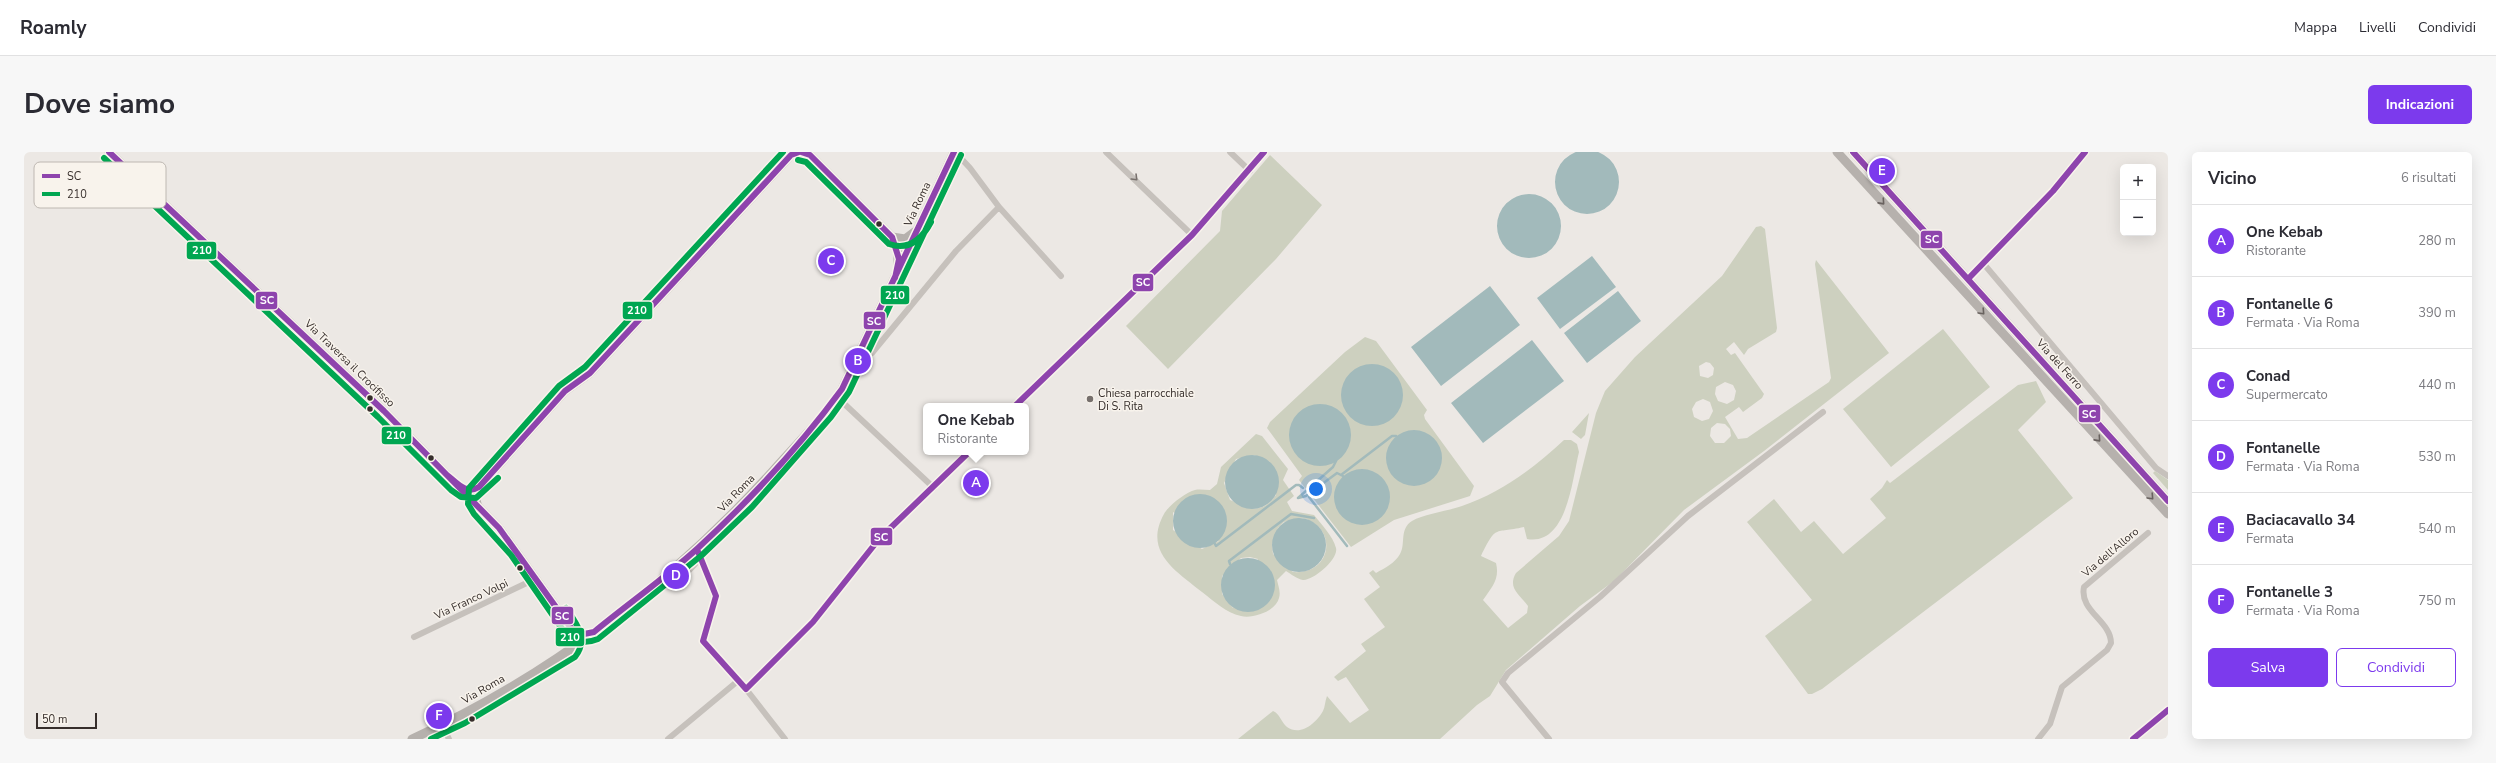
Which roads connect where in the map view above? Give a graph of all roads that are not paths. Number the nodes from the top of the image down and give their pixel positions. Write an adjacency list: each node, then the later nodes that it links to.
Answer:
1 (109, 152): 10 (main road, Via Traversa il Crocifisso)
2 (955, 152): 13 (street); 14 (main road, Via Roma)
3 (1106, 152): 15 (street, one-way to 15)
4 (1230, 152): 11 (street)
5 (1264, 152): 11 (street)
6 (1837, 152): 32 (main road, Via del Ferro, one-way to 32)
7 (1853, 152): 20 (main road, Via del Ferro)
8 (2085, 152): 17 (street)
9 (800, 153): 16 (main road); 28 (main road)
10 (120, 162)
11 (1250, 171): 15 (street)
12 (166, 206): 27 (main road, Via Traversa il Crocifisso)
13 (999, 207): 18 (street); 21 (street)
14 (920, 226): 16 (main road); 19 (main road, Via Roma)
15 (1192, 236): 23 (street)
16 (892, 237): 19 (main road)
17 (1984, 263): 20 (street); 26 (street, Via del Ferro)
18 (1061, 276)
19 (895, 277): 21 (main road, Via Roma)
20 (1968, 279): 30 (main road, Via del Ferro)
21 (859, 350): 22 (main road, Via Roma)
22 (837, 397): 29 (street); 34 (main road, Via Roma)
23 (1018, 403)
24 (1823, 412): 50 (street)
25 (966, 455): 29 (street)
26 (2168, 476)
27 (456, 484): 28 (main road); 31 (main road, Via Traversa il Crocifisso)
28 (479, 486): 31 (main road)
29 (934, 488): 43 (street)
30 (2167, 500)
31 (480, 509): 36 (main road, Via Traversa il Crocifisso)
32 (2168, 514)
33 (2148, 533): 51 (street, Via dell'Alloro)
34 (697, 550): 35 (street); 37 (main road, Via Roma)
35 (700, 558): 37 (street); 42 (street)
36 (536, 579): 38 (main road, Via Traversa il Crocifisso); 40 (street, Via Franco Volpi)
37 (652, 586): 39 (main road, Via Roma)
38 (571, 628): 39 (main road); 41 (main road)
39 (594, 632): 41 (main road, Via Roma)
40 (414, 637)
41 (570, 651): 45 (main road, Via Roma)
42 (739, 680): 43 (street); 48 (street)
43 (746, 689): 49 (street)
44 (2168, 710): 52 (street)
45 (442, 725): 46 (main road, Via Roma); 47 (street)
46 (412, 739)
47 (449, 739)
48 (668, 739)
49 (785, 739)
50 (1549, 739)
51 (2038, 739)
52 (2133, 739)

